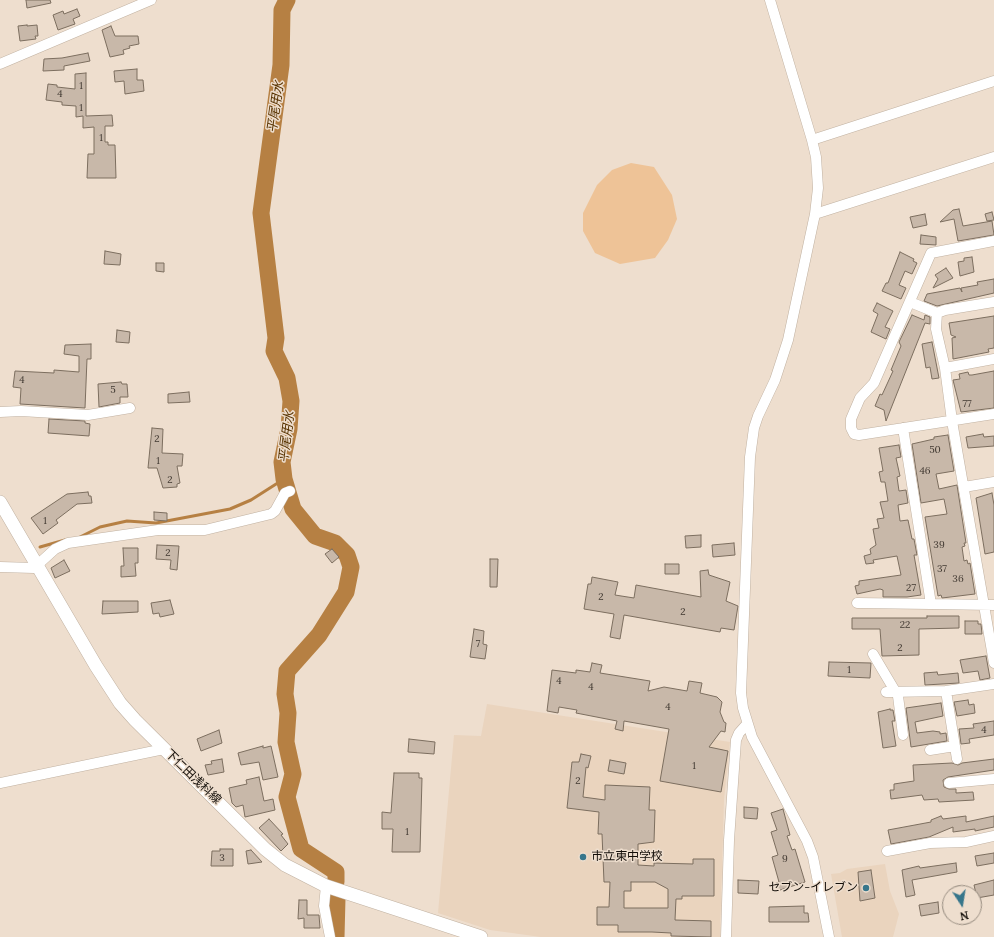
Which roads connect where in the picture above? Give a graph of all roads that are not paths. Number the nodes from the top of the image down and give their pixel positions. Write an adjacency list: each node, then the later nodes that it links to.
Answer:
1 (151, 0): 3 (street)
2 (770, 0): 5 (street)
3 (0, 64)
4 (994, 81): 5 (street)
5 (812, 140): 7 (street)
6 (994, 158): 7 (street)
7 (815, 214): 34 (street)
8 (994, 241): 9 (street)
9 (910, 302): 11 (street); 18 (street)
10 (994, 302): 11 (street)
11 (937, 313): 13 (street)
12 (994, 359): 13 (street)
13 (946, 368): 17 (street)
14 (130, 408): 15 (street)
15 (0, 412)
16 (994, 414): 17 (street)
17 (952, 421): 18 (street); 20 (street)
18 (903, 428): 26 (street)
19 (994, 482): 20 (street)
20 (964, 487): 27 (street)
21 (288, 492): 23 (street)
22 (0, 502): 23 (main road, 下仁田浅科線)
23 (37, 566): 24 (street); 37 (main road, 下仁田浅科線)
24 (0, 567)
25 (858, 603): 26 (street)
26 (931, 604): 27 (street)
27 (990, 605): 29 (street)
28 (874, 654): 33 (street)
29 (994, 663)
30 (994, 684): 31 (street)
31 (946, 691): 33 (street); 36 (street)
32 (886, 692): 33 (street)
33 (896, 692): 35 (street)
34 (747, 724): 48 (street); 49 (street)
35 (903, 735)
36 (954, 746): 38 (street); 39 (street)
37 (164, 749): 41 (street); 45 (main road, 下仁田浅科線)
38 (930, 750)
39 (957, 759)
40 (994, 779): 42 (street)
41 (0, 783)
42 (949, 783)
43 (994, 836): 44 (street)
44 (887, 850)
45 (326, 886): 46 (street); 47 (main road, 下仁田浅科線)
46 (330, 937)
47 (481, 937)
48 (726, 937)
49 (829, 937)

